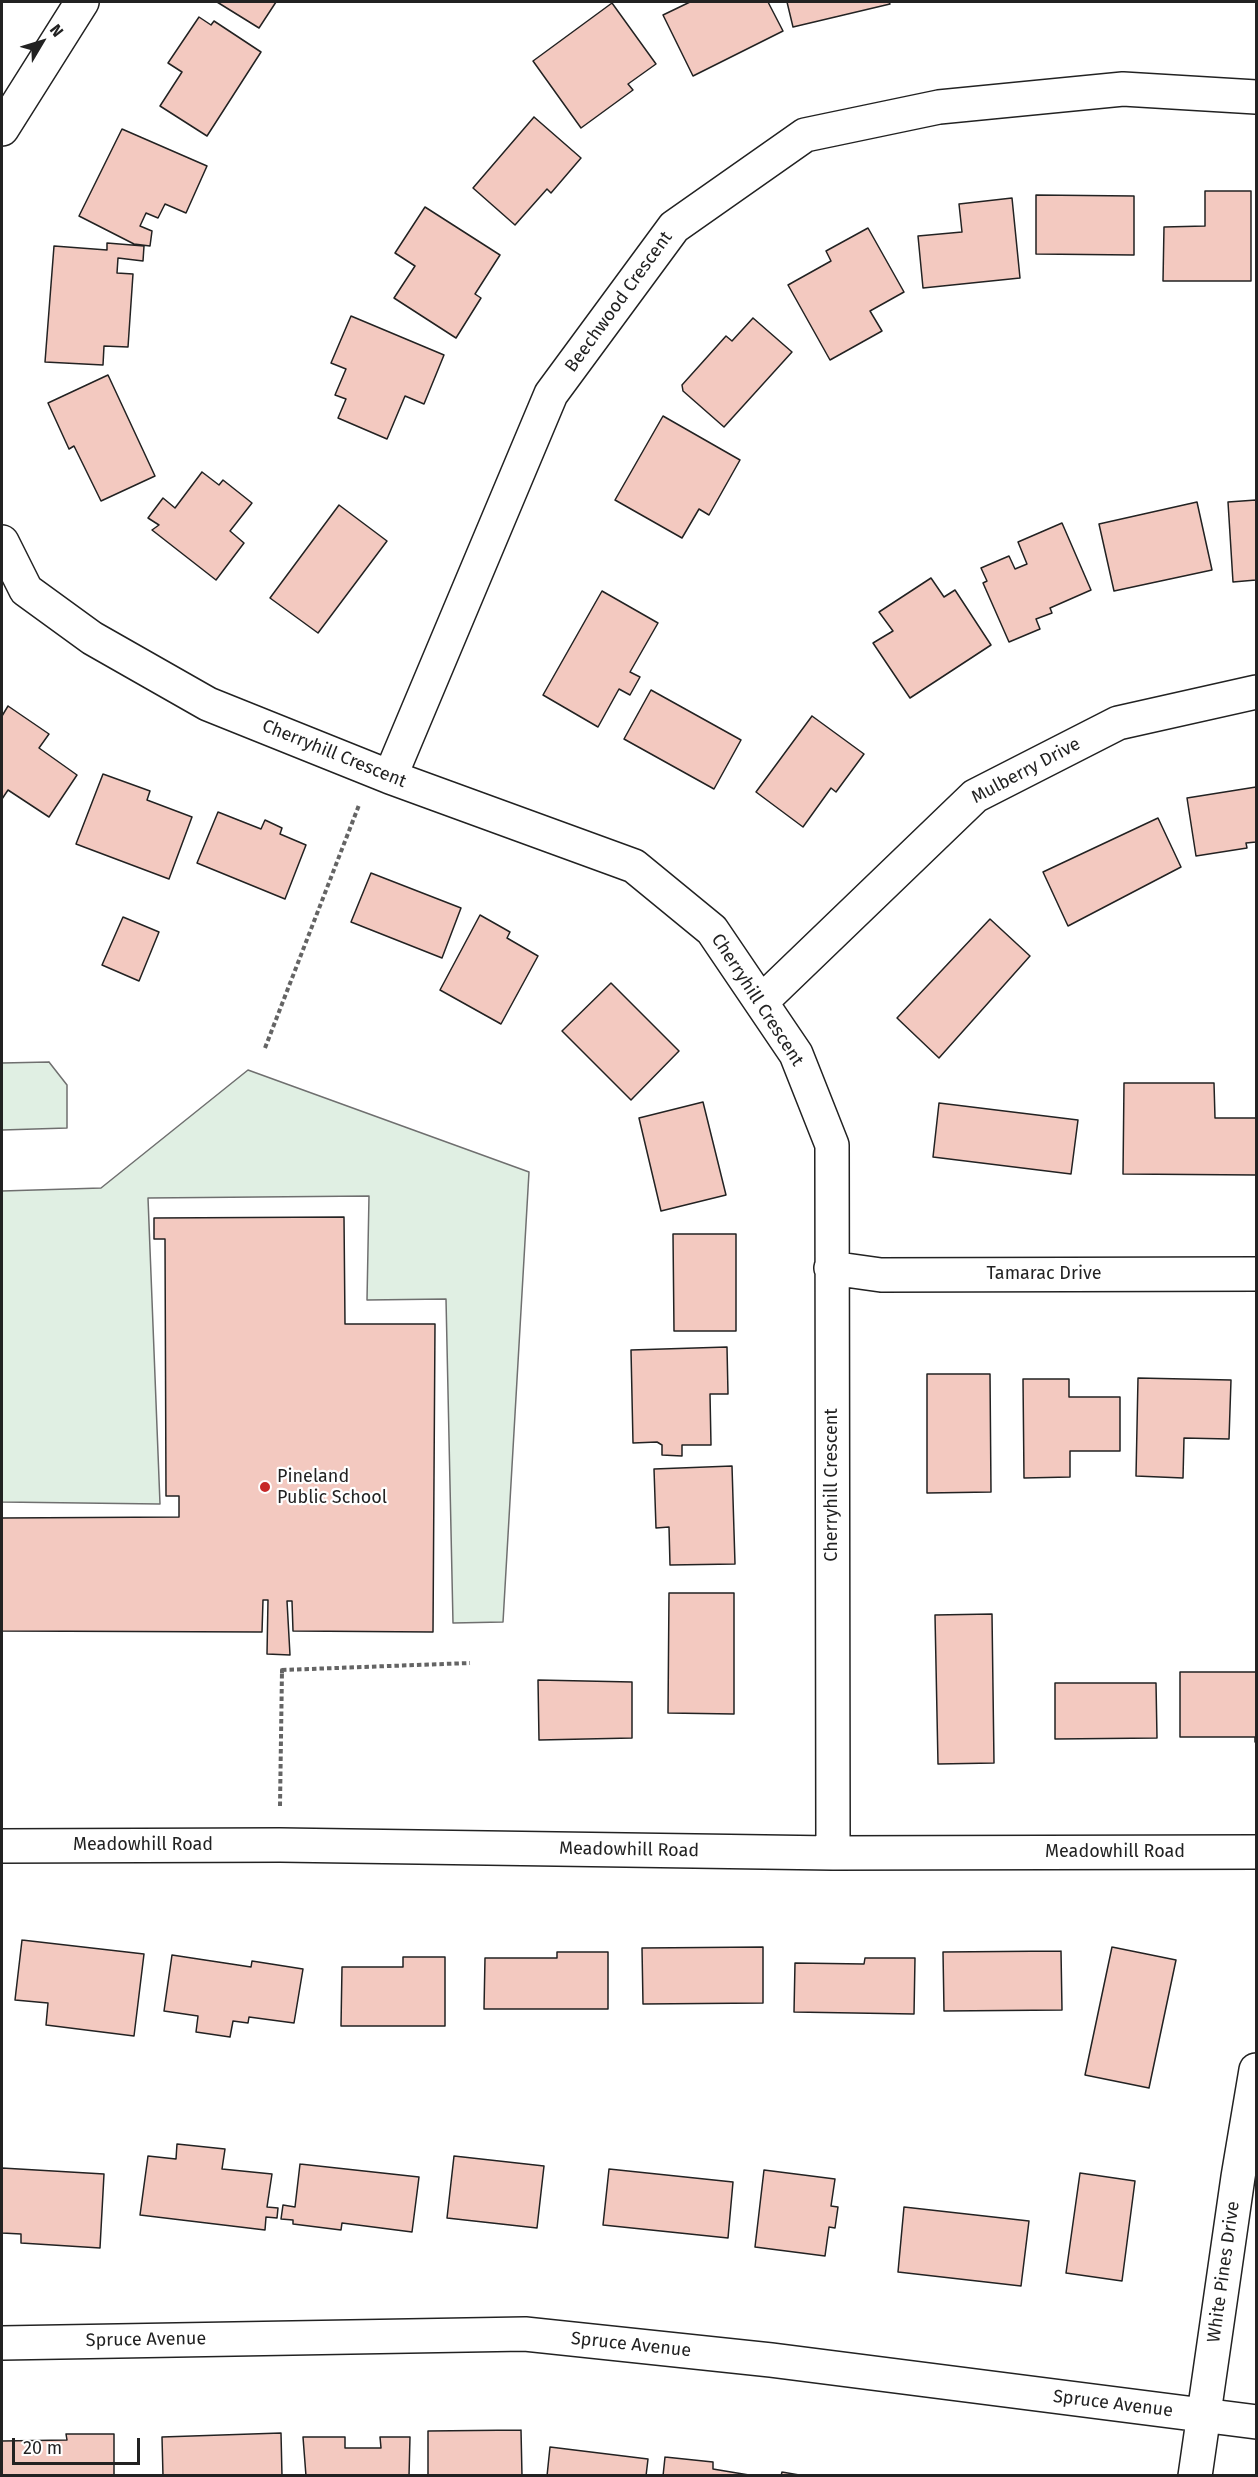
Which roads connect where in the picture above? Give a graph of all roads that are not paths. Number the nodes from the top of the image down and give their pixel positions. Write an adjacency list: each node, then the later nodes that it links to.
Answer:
1 (82, 2): 3 (street)
2 (1257, 97): 6 (street, Beechwood Crescent)
3 (2, 129)
4 (2, 543): 6 (street, Cherryhill Crescent)
5 (1257, 692): 7 (street, Mulberry Drive)
6 (382, 773): 7 (street, Cherryhill Crescent)
7 (761, 1002): 8 (street, Cherryhill Crescent)
8 (831, 1268): 9 (street, Tamarac Drive); 12 (street, Cherryhill Crescent)
9 (1257, 1274)
10 (2, 1846): 12 (street, Meadowhill Road)
11 (1257, 1852): 12 (street, Meadowhill Road)
12 (833, 1853)
13 (1257, 2070): 15 (street, White Pines Drive)
14 (2, 2343): 15 (street, Spruce Avenue)
15 (1204, 2415): 16 (street, Spruce Avenue); 17 (street, White Pines Drive)
16 (1257, 2422)
17 (1195, 2475)

